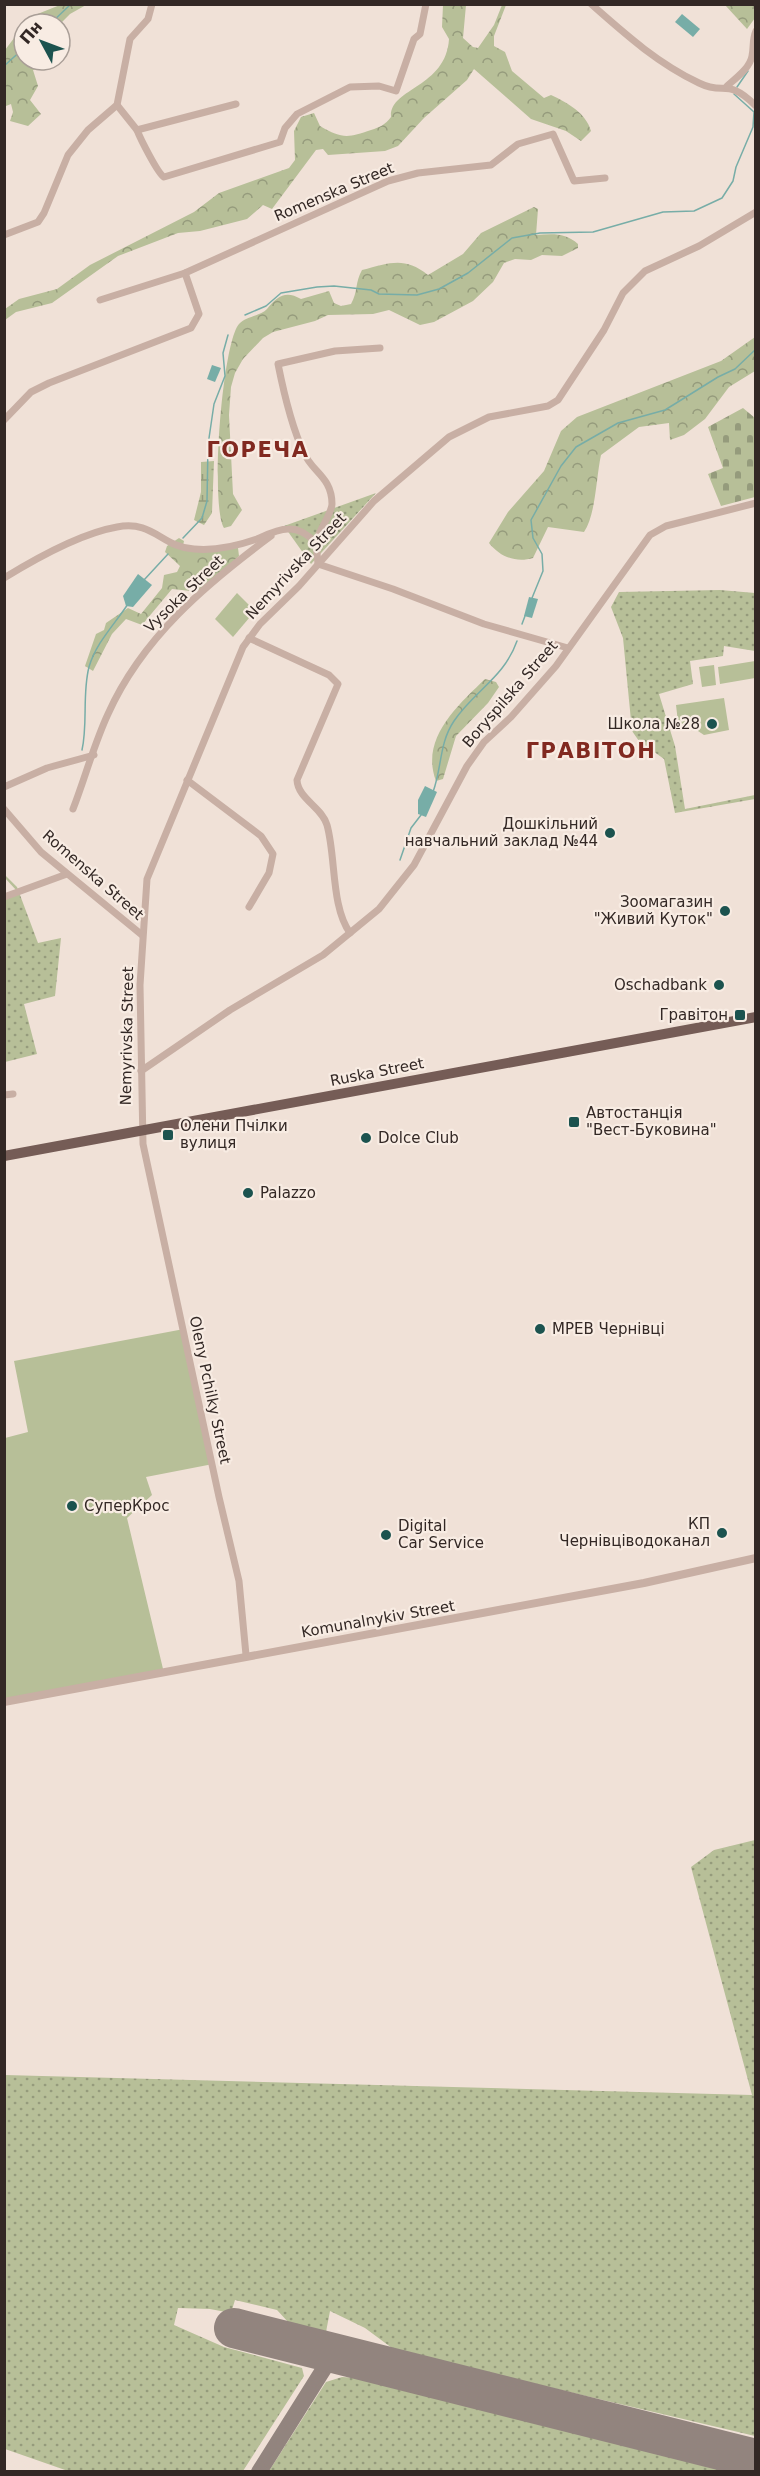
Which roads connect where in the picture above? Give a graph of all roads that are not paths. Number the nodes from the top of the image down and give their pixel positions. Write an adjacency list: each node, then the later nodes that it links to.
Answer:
1 (152, 4): 7 (street)
2 (426, 4): 9 (street)
3 (591, 4): 5 (street)
4 (756, 31): 5 (street)
5 (729, 87): 8 (street)
6 (236, 104): 9 (street)
7 (117, 105): 9 (street); 12 (street)
8 (756, 106)
9 (138, 130)
10 (605, 178): 13 (street, Romenska Street)
11 (756, 212): 20 (street, Nemyrivska Street)
12 (4, 235)
13 (185, 273): 14 (street, Romenska Street); 16 (street)
14 (100, 300)
15 (380, 348): 19 (street)
16 (4, 420)
17 (756, 503): 23 (street, Boryspilska Street)
18 (278, 531): 19 (street); 21 (street); 24 (street, Vysoka Street)
19 (316, 542): 20 (street)
20 (318, 564): 22 (street, Nemyrivska Street); 23 (street)
21 (4, 578)
22 (249, 638): 25 (street, Nemyrivska Street); 32 (street)
23 (568, 648): 32 (street, Boryspilska Street)
24 (94, 755): 26 (street); 28 (street, Vysoka Street)
25 (187, 780): 31 (street); 33 (street, Nemyrivska Street)
26 (4, 787)
27 (4, 809): 29 (street, Romenska Street)
28 (73, 809)
29 (67, 874): 30 (street); 33 (street, Romenska Street)
30 (4, 897)
31 (249, 907)
32 (350, 933): 35 (street, Boryspilska Street)
33 (142, 935): 35 (street, Nemyrivska Street)
34 (756, 1017): 38 (main road, Ruska Street)
35 (141, 1071): 38 (street, Nemyrivska Street)
36 (13, 1094): 37 (street)
37 (4, 1095)
38 (141, 1130): 39 (main road, Ruska Street); 41 (street, Oleny Pchilky Street)
39 (4, 1156)
40 (756, 1558): 41 (street, Komunalnykiv Street)
41 (246, 1655): 42 (street, Komunalnykiv Street)
42 (4, 1702)

